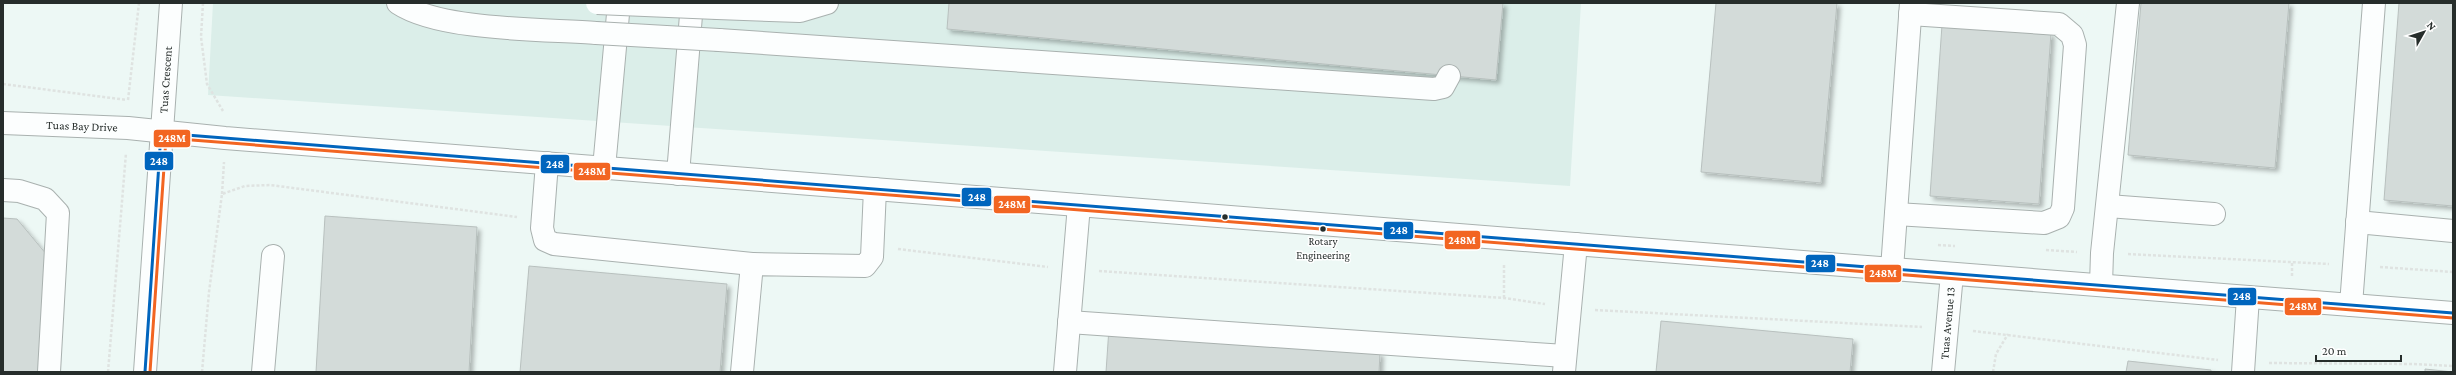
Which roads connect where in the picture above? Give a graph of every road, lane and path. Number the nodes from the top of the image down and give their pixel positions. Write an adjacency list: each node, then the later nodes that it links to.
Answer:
1 (139, 3): 15 (path)
2 (171, 3): 19 (street, Tuas Crescent)
3 (203, 3): 16 (path)
4 (398, 3): 13 (street, bridge)
5 (594, 3): 6 (street)
6 (597, 3): 9 (street, bridge)
7 (619, 3): 21 (street)
8 (692, 3): 22 (street)
9 (827, 3)
10 (2128, 3): 26 (street)
11 (2374, 3): 30 (street)
12 (1911, 9): 27 (street); 27 (street)
13 (1449, 76)
14 (3, 84): 15 (path)
15 (128, 100): 18 (path)
16 (223, 110)
17 (3, 122): 18 (street, Tuas Bay Drive)
18 (128, 128): 19 (street, Tuas Bay Drive); 55 (path)
19 (161, 133): 20 (street, Tuas Bay Drive); 56 (street, Tuas Crescent)
20 (546, 163): 21 (street, Tuas Bay Drive); 29 (street)
21 (604, 168): 22 (street, Tuas Bay Drive)
22 (678, 174): 23 (street, Tuas Bay Drive)
23 (875, 189): 25 (street, Tuas Bay Drive); 34 (street)
24 (3, 190): 54 (street)
25 (1079, 205): 32 (street, Tuas Bay Drive); 38 (street)
26 (2108, 206): 28 (street); 42 (street)
27 (1896, 214): 39 (street)
28 (2214, 214)
29 (542, 220): 36 (street); 57 (path)
30 (2358, 222): 31 (street); 37 (street)
31 (2453, 231)
32 (1504, 238): 33 (street, Tuas Bay Drive); 44 (path)
33 (1576, 244): 39 (street, Tuas Bay Drive); 46 (street)
34 (872, 246): 36 (street); 38 (path)
35 (273, 256): 58 (street)
36 (752, 264): 59 (street)
37 (2354, 265): 40 (path); 45 (street)
38 (1073, 269): 44 (path); 48 (street)
39 (1892, 269): 41 (street, Tuas Bay Drive)
40 (2453, 272)
41 (1952, 274): 42 (street, Tuas Bay Drive); 49 (street, Tuas Avenue 13)
42 (2101, 285): 43 (street, Tuas Bay Drive)
43 (2248, 297): 45 (street, Tuas Bay Drive); 53 (street)
44 (1504, 298): 46 (path)
45 (2351, 305): 47 (street, Tuas Bay Drive)
46 (1570, 308): 49 (path); 51 (street)
47 (2453, 313)
48 (1069, 322): 51 (street); 60 (street)
49 (1947, 328): 50 (path); 61 (street, Tuas Avenue 13)
50 (2008, 334): 53 (path); 62 (path)
51 (1565, 364)
52 (2453, 366): 53 (path)
53 (2243, 367)
54 (49, 372)
55 (108, 372)
56 (145, 372)
57 (202, 372)
58 (263, 372)
59 (742, 372)
60 (1065, 372)
61 (1943, 372)
62 (1993, 372)

